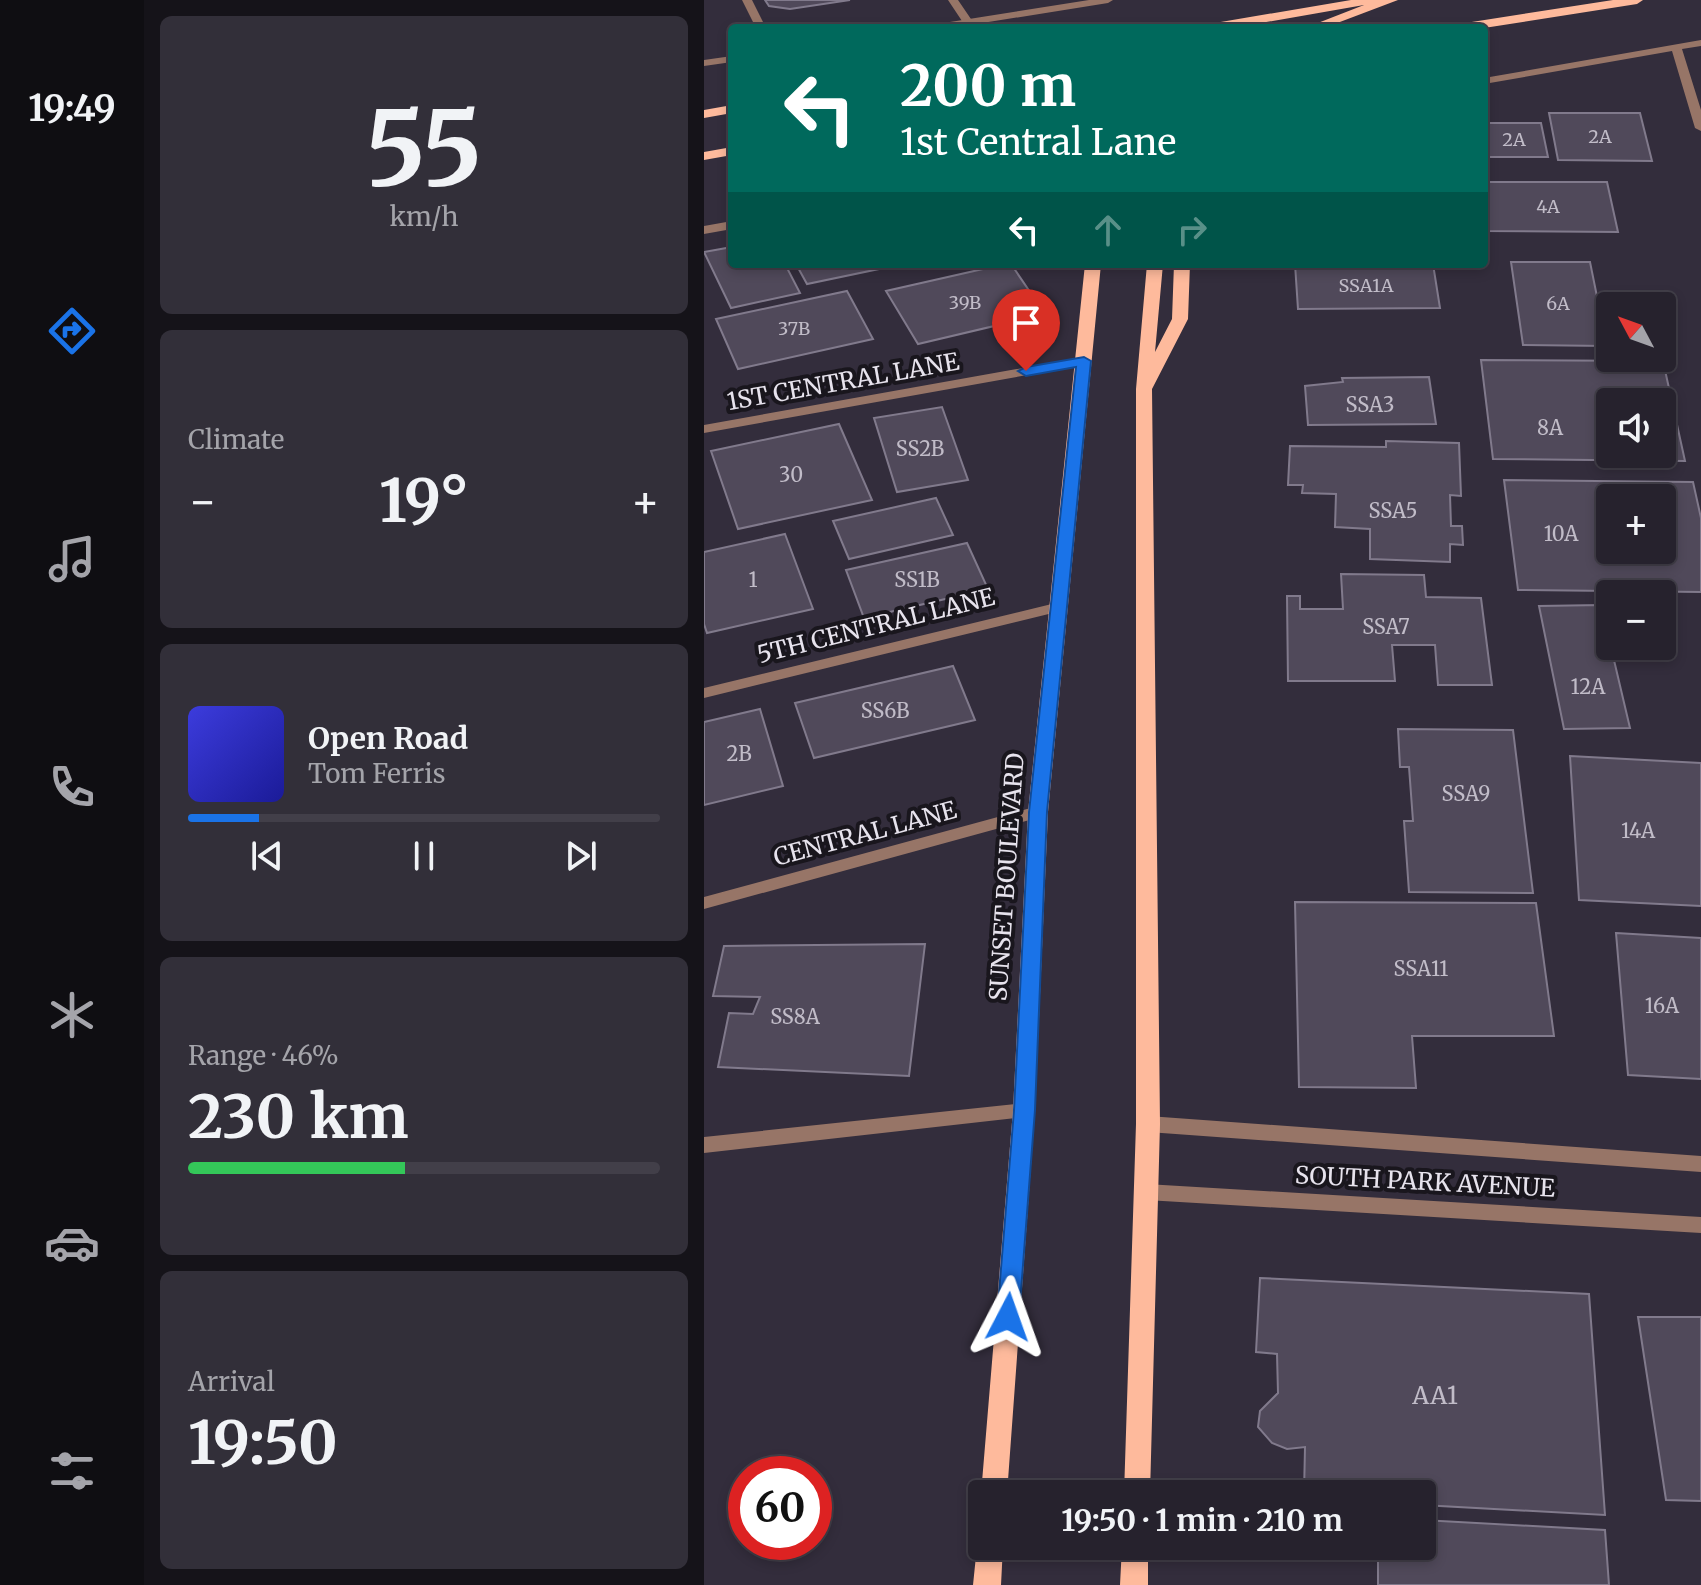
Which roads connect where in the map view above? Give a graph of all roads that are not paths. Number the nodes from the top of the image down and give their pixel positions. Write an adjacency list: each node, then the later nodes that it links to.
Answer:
1 (747, 0): 9 (street)
2 (953, 0): 8 (street)
3 (1108, 0): 8 (street)
4 (1373, 0): 11 (main road)
5 (1392, 0): 12 (main road)
6 (1637, 0): 7 (main road)
7 (1505, 21): 13 (main road); 14 (main road)
8 (968, 22): 10 (street)
9 (759, 24)
10 (956, 24)
11 (1232, 24)
12 (1323, 24)
13 (1485, 24)
14 (1488, 27)
15 (1701, 43): 16 (street)
16 (1676, 47): 19 (street); 22 (street)
17 (728, 60): 18 (street)
18 (704, 63)
19 (1488, 80)
20 (728, 111): 21 (main road)
21 (704, 114)
22 (1701, 128)
23 (728, 152): 24 (main road)
24 (704, 156)
25 (728, 226): 26 (street)
26 (704, 230)
27 (1093, 268): 30 (main road, SUNSET BOULEVARD)
28 (1155, 268): 31 (main road)
29 (1182, 268): 31 (main road)
30 (1084, 361): 32 (street, 1ST CENTRAL LANE); 33 (main road, SUNSET BOULEVARD)
31 (1144, 389): 38 (main road)
32 (704, 429)
33 (1060, 607): 34 (street, 5TH CENTRAL LANE); 35 (main road, SUNSET BOULEVARD)
34 (704, 693)
35 (1038, 812): 36 (street, CENTRAL LANE); 37 (main road, SUNSET BOULEVARD)
36 (704, 903)
37 (1024, 1110): 39 (street); 43 (main road, SUNSET BOULEVARD)
38 (1148, 1124): 40 (street, SOUTH PARK AVENUE); 41 (main road)
39 (704, 1145)
40 (1701, 1164)
41 (1146, 1192): 42 (street, SOUTH PARK AVENUE); 44 (main road)
42 (1701, 1225)
43 (995, 1480)
44 (1137, 1480)
45 (989, 1560): 47 (main road)
46 (1135, 1560): 48 (main road)
47 (987, 1585)
48 (1134, 1585)

